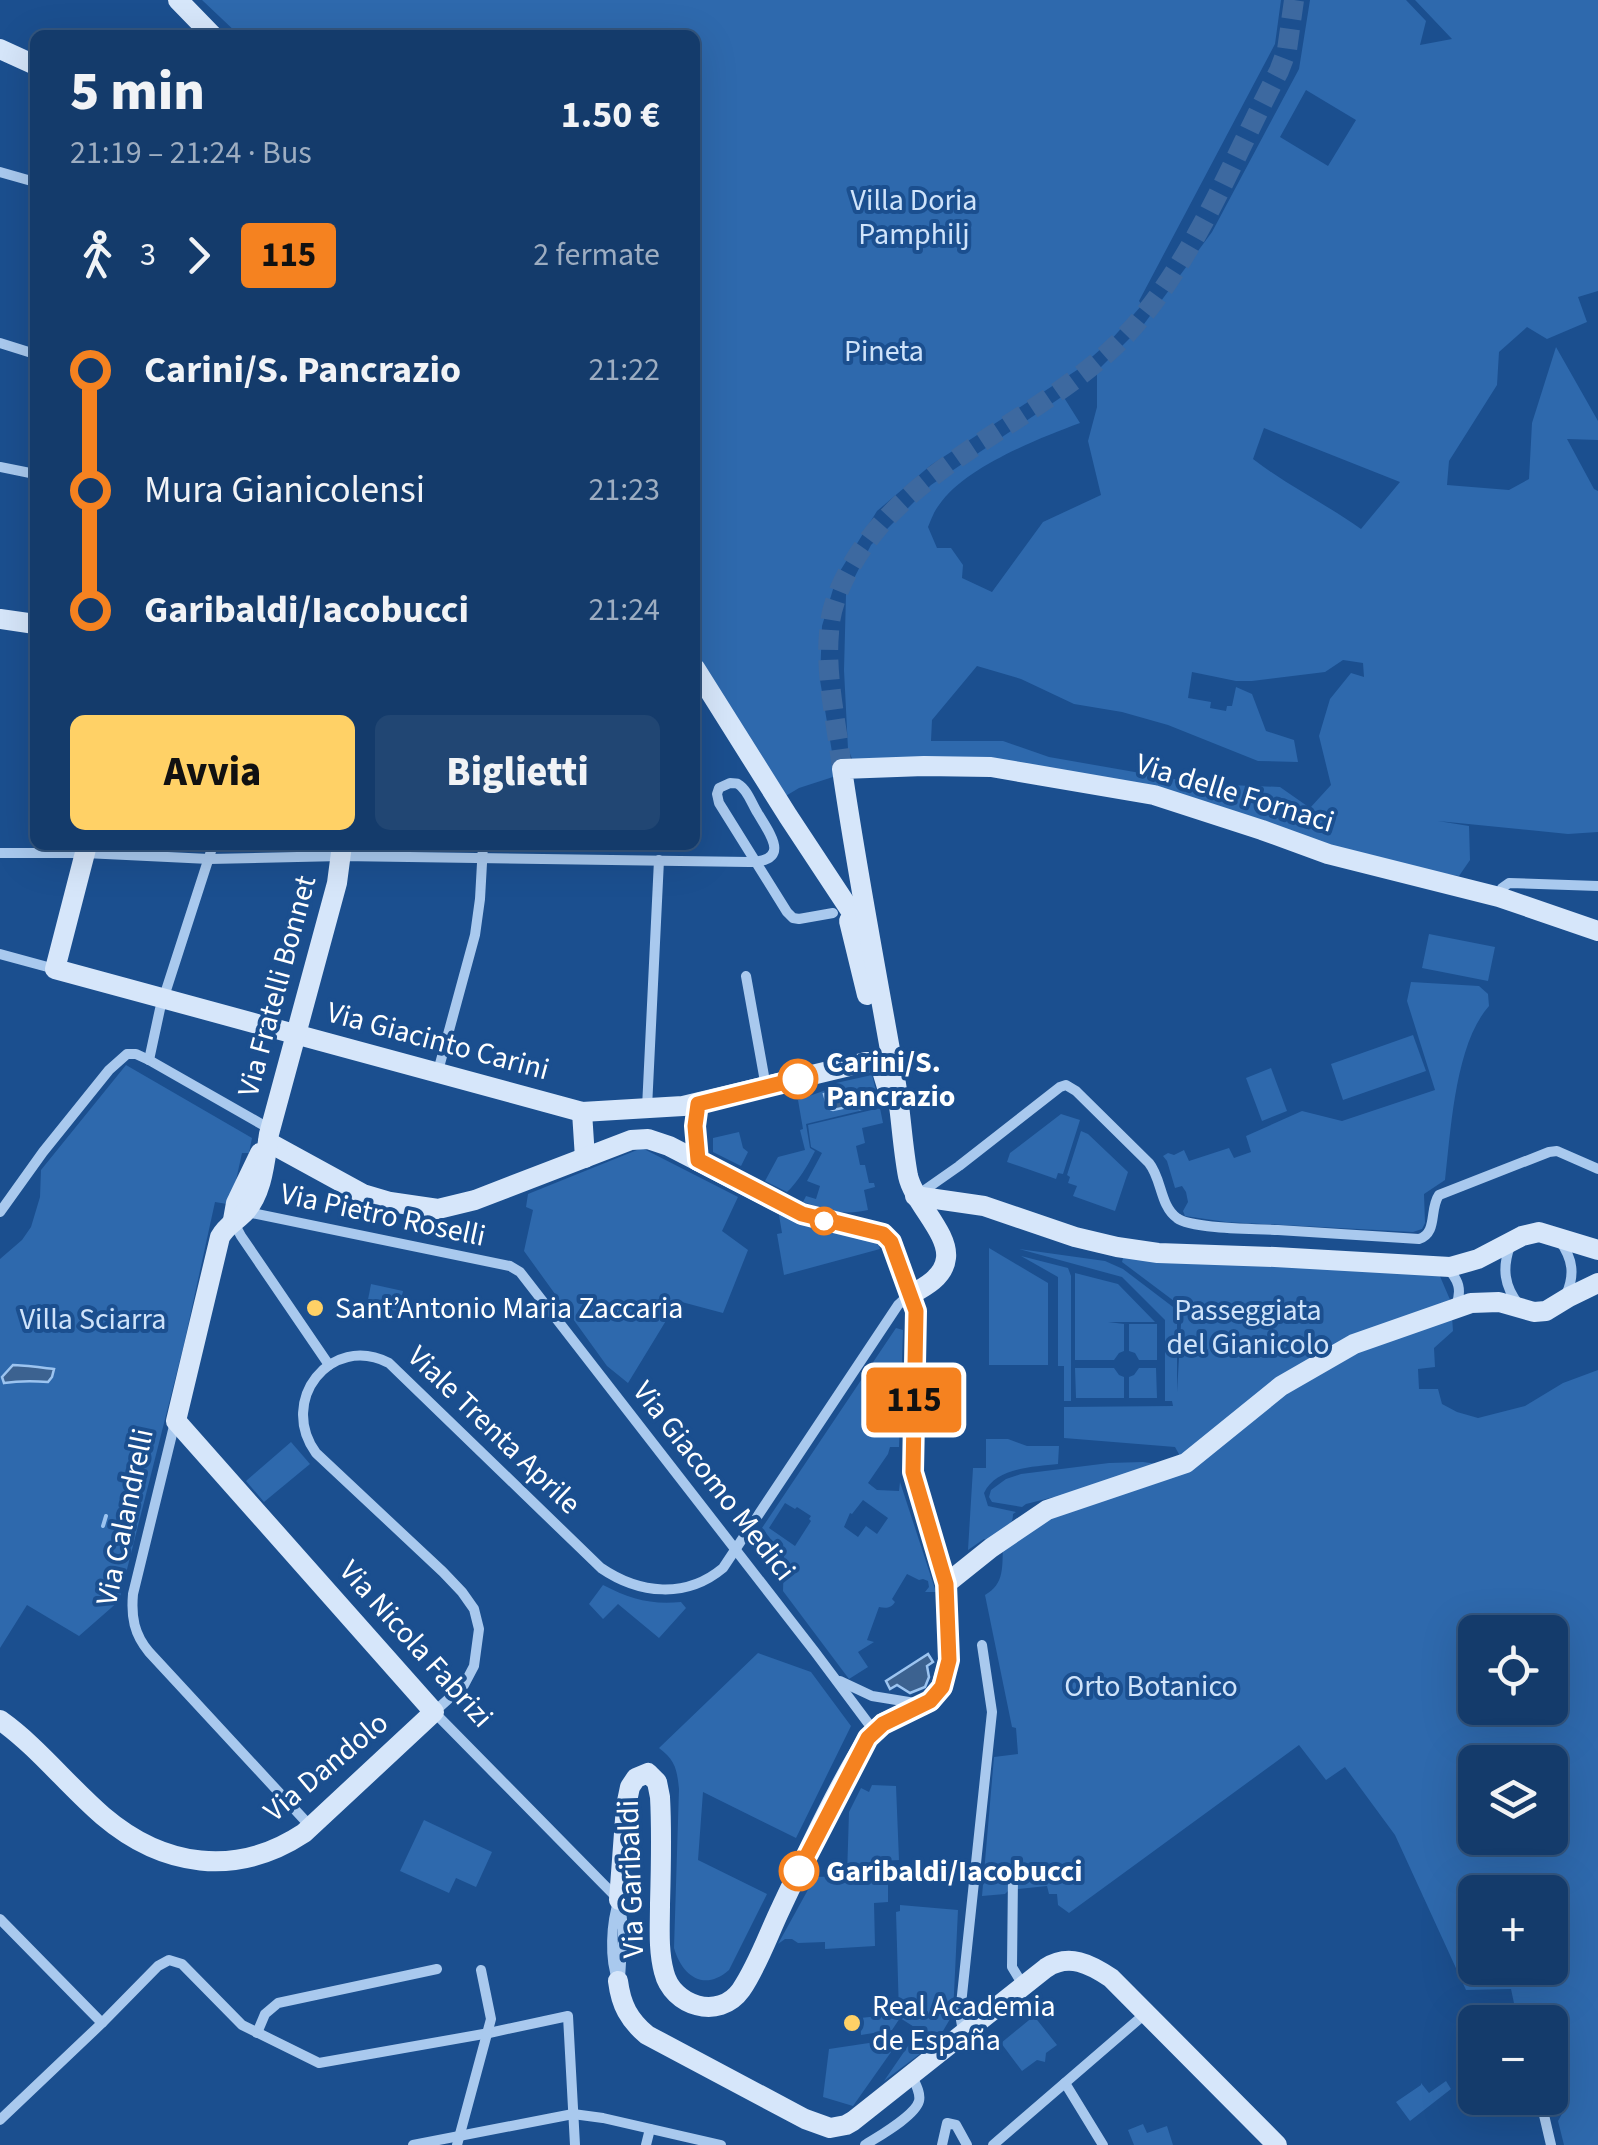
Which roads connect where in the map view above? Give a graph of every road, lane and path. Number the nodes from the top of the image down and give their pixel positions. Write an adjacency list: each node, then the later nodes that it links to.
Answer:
1 (178, 0): 2 (street)
2 (207, 30)
3 (0, 49): 4 (street)
4 (30, 62)
5 (0, 172): 6 (street)
6 (30, 181)
7 (0, 344): 8 (street)
8 (30, 353)
9 (0, 468): 10 (street)
10 (30, 473)
11 (0, 619): 12 (street)
12 (30, 623)
13 (700, 676): 14 (street)
14 (766, 781): 15 (street); 29 (street)
15 (747, 794): 28 (street); 28 (street)
16 (64, 850): 23 (street)
17 (86, 850): 35 (street)
18 (98, 850): 25 (street)
19 (212, 850): 25 (street)
20 (229, 850): 24 (street)
21 (484, 850): 26 (street)
22 (341, 851): 24 (street); 26 (street); 39 (street, Via Fratelli Bonnet)
23 (0, 853)
24 (228, 858): 25 (street)
25 (210, 859): 37 (street)
26 (483, 859): 27 (street); 42 (street)
27 (659, 860): 28 (street); 45 (street)
28 (755, 862): 32 (street)
29 (844, 875): 31 (street, Via delle Fornaci); 32 (street); 32 (street); 38 (street)
30 (1598, 886): 31 (street)
31 (1499, 897): 33 (street, Via delle Fornaci)
32 (841, 911): 38 (street); 41 (street)
33 (1598, 931)
34 (0, 954): 35 (street, Via Giacinto Carini)
35 (55, 969): 37 (street, Via Giacinto Carini)
36 (746, 976): 43 (street)
37 (164, 998): 39 (street, Via Giacinto Carini); 40 (street)
38 (886, 1029): 48 (street)
39 (295, 1034): 42 (street, Via Giacinto Carini); 47 (street, Via Fratelli Bonnet)
40 (149, 1060): 47 (street); 53 (street)
41 (866, 1062): 43 (street, Via Giacinto Carini); 48 (street)
42 (438, 1071): 46 (street, Via Giacinto Carini)
43 (766, 1087): 44 (street, Via Giacinto Carini)
44 (698, 1104): 45 (street, Via Giacinto Carini); 50 (street)
45 (647, 1108): 46 (street, Via Giacinto Carini)
46 (582, 1112): 49 (street)
47 (269, 1136): 49 (street); 54 (street, Via Calandrelli)
48 (902, 1137): 52 (street)
49 (586, 1158): 50 (street)
50 (698, 1160): 61 (street)
51 (1598, 1169): 52 (street)
52 (915, 1196): 59 (street); 61 (street)
53 (0, 1212)
54 (239, 1216): 58 (street, Via Pietro Roselli); 65 (street); 66 (street, Via Calandrelli)
55 (1558, 1238): 56 (street); 57 (street); 62 (street)
56 (1513, 1241): 59 (street); 64 (street)
57 (1598, 1250)
58 (510, 1266): 67 (street, Via Giacomo Medici)
59 (1446, 1266): 63 (street)
60 (1598, 1283): 62 (street)
61 (910, 1295): 67 (street, Viale Trenta Aprile); 68 (street)
62 (1563, 1300): 64 (street)
63 (1455, 1307): 64 (street); 68 (street)
64 (1522, 1308)
65 (329, 1365): 67 (street, Viale Trenta Aprile); 72 (street)
66 (176, 1421): 72 (street, Via Nicola Fabrizi); 75 (street, Via Calandrelli)
67 (735, 1548): 70 (street, Via Giacomo Medici)
68 (946, 1584): 71 (street)
69 (982, 1645): 85 (street)
70 (836, 1679): 71 (street); 74 (street, Via Giacomo Medici)
71 (926, 1705): 74 (street)
72 (434, 1712): 75 (street, Via Dandolo); 77 (street, Via Nicola Fabrizi)
73 (0, 1720): 75 (street, Via Dandolo)
74 (874, 1731): 77 (street, Via Garibaldi)
75 (311, 1827)
76 (1013, 1876): 82 (street)
77 (620, 1900): 81 (street, Via Garibaldi)
78 (0, 1919): 84 (street)
79 (438, 1969): 86 (street)
80 (481, 1970): 87 (street)
81 (618, 1981): 88 (street, Via Garibaldi)
82 (1024, 1986): 83 (street, Via Garibaldi); 85 (street, Via Garibaldi)
83 (1146, 2012): 89 (street); 104 (street, Via Garibaldi)
84 (102, 2023): 86 (street); 92 (street)
85 (962, 2032): 88 (street, Via Garibaldi)
86 (257, 2033): 87 (street)
87 (489, 2033): 90 (street); 94 (street)
88 (912, 2076): 99 (street)
89 (1065, 2082): 102 (street); 103 (street)
90 (573, 2114): 93 (street); 94 (street); 96 (street)
91 (1544, 2115): 105 (street)
92 (0, 2120)
93 (650, 2128): 97 (street); 98 (street)
94 (458, 2140): 95 (street)
95 (413, 2145)
96 (575, 2145)
97 (646, 2145)
98 (721, 2145)
99 (865, 2145)
100 (942, 2145): 101 (street)
101 (967, 2145)
102 (992, 2145)
103 (1103, 2145)
104 (1277, 2145)
105 (1551, 2145)

